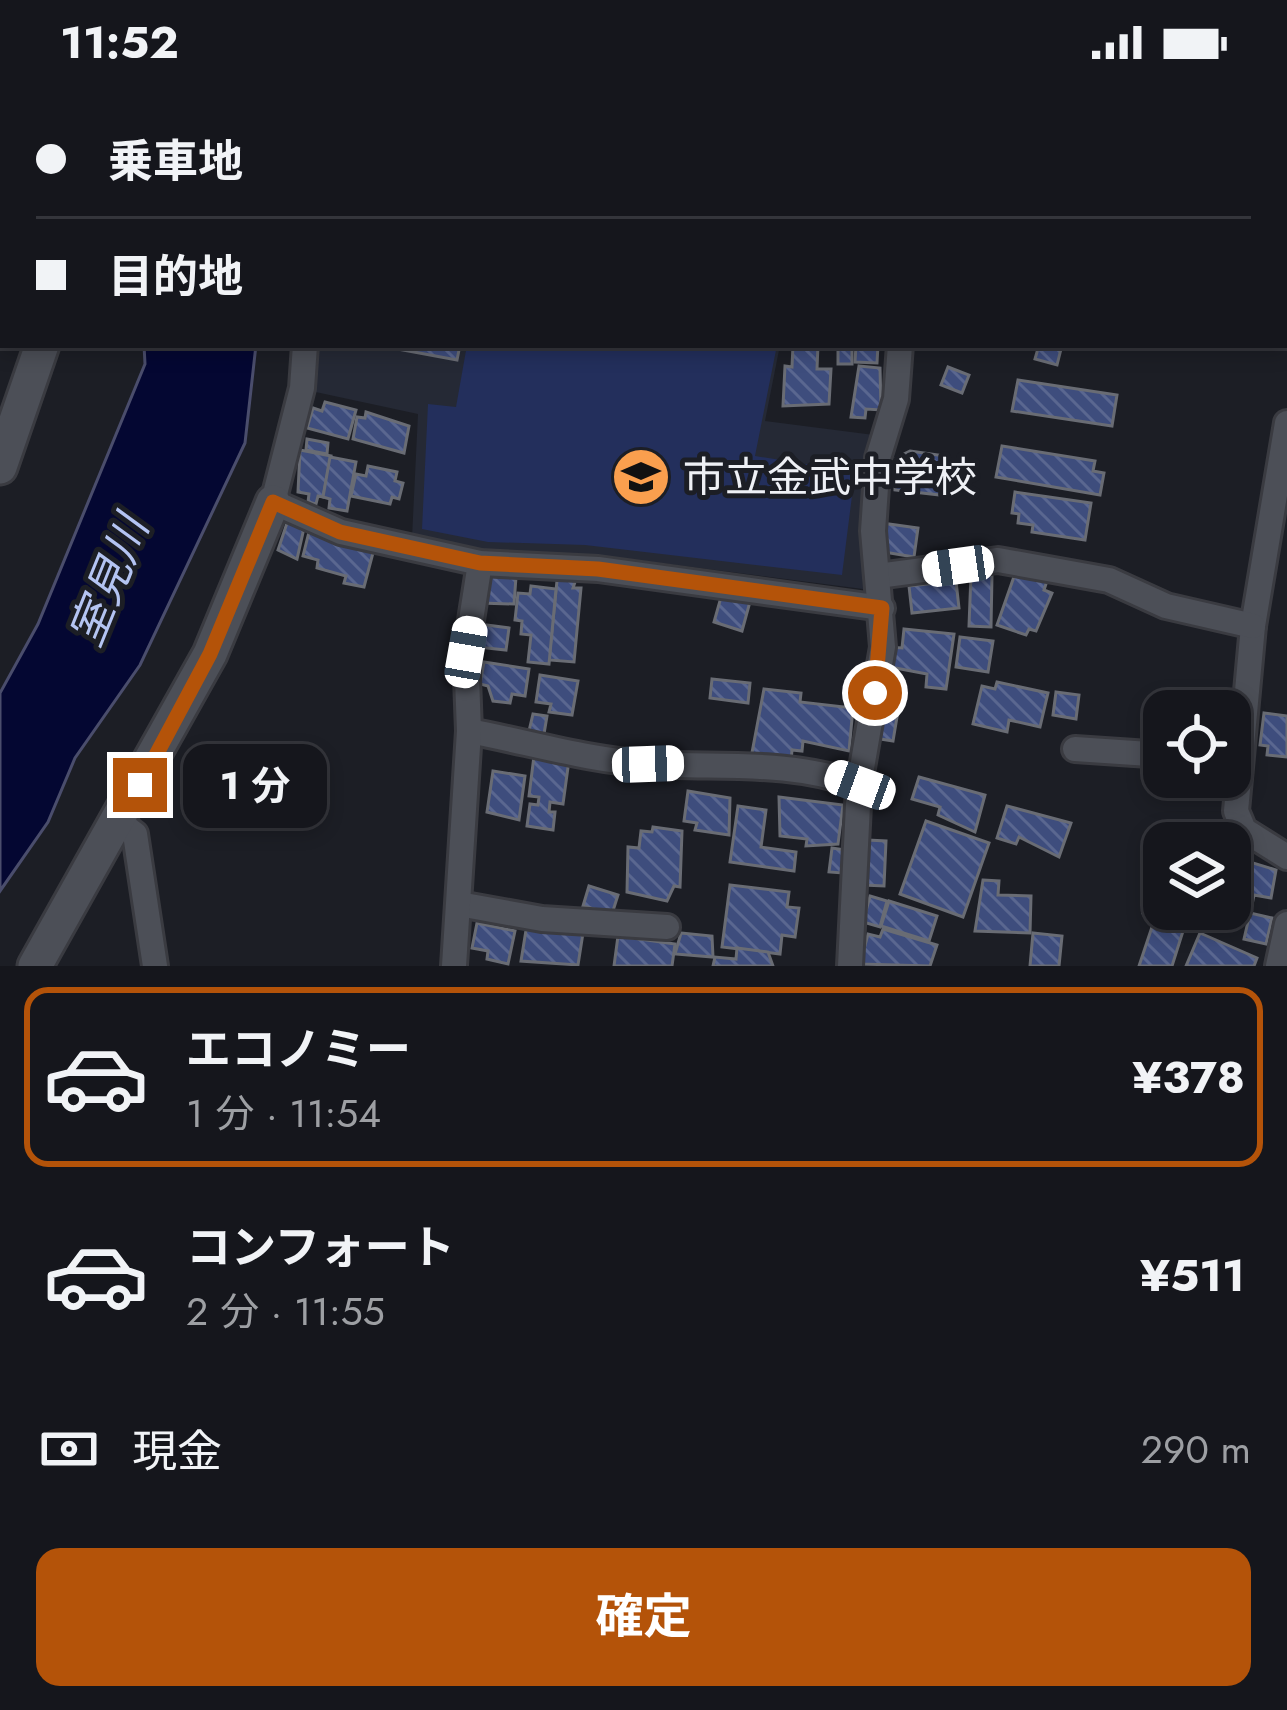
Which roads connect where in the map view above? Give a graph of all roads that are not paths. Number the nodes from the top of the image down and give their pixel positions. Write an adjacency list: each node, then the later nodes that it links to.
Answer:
1 (41, 348): 5 (street)
2 (305, 348): 6 (street)
3 (900, 348): 8 (street)
4 (1287, 423): 10 (street)
5 (0, 466)
6 (273, 502): 7 (street); 17 (street)
7 (480, 563): 9 (street); 12 (street)
8 (878, 577): 9 (street); 10 (street)
9 (882, 608): 15 (street)
10 (1253, 626): 11 (street)
11 (1245, 690)
12 (469, 731): 15 (street); 19 (street)
13 (1075, 748): 14 (street)
14 (1143, 753)
15 (860, 785): 25 (street)
16 (1236, 798): 18 (street)
17 (118, 822): 22 (street); 23 (street)
18 (1287, 857)
19 (459, 904): 21 (street); 24 (street)
20 (1287, 924): 26 (street)
21 (667, 927)
22 (35, 966)
23 (154, 966)
24 (454, 966)
25 (850, 966)
26 (1278, 966)

